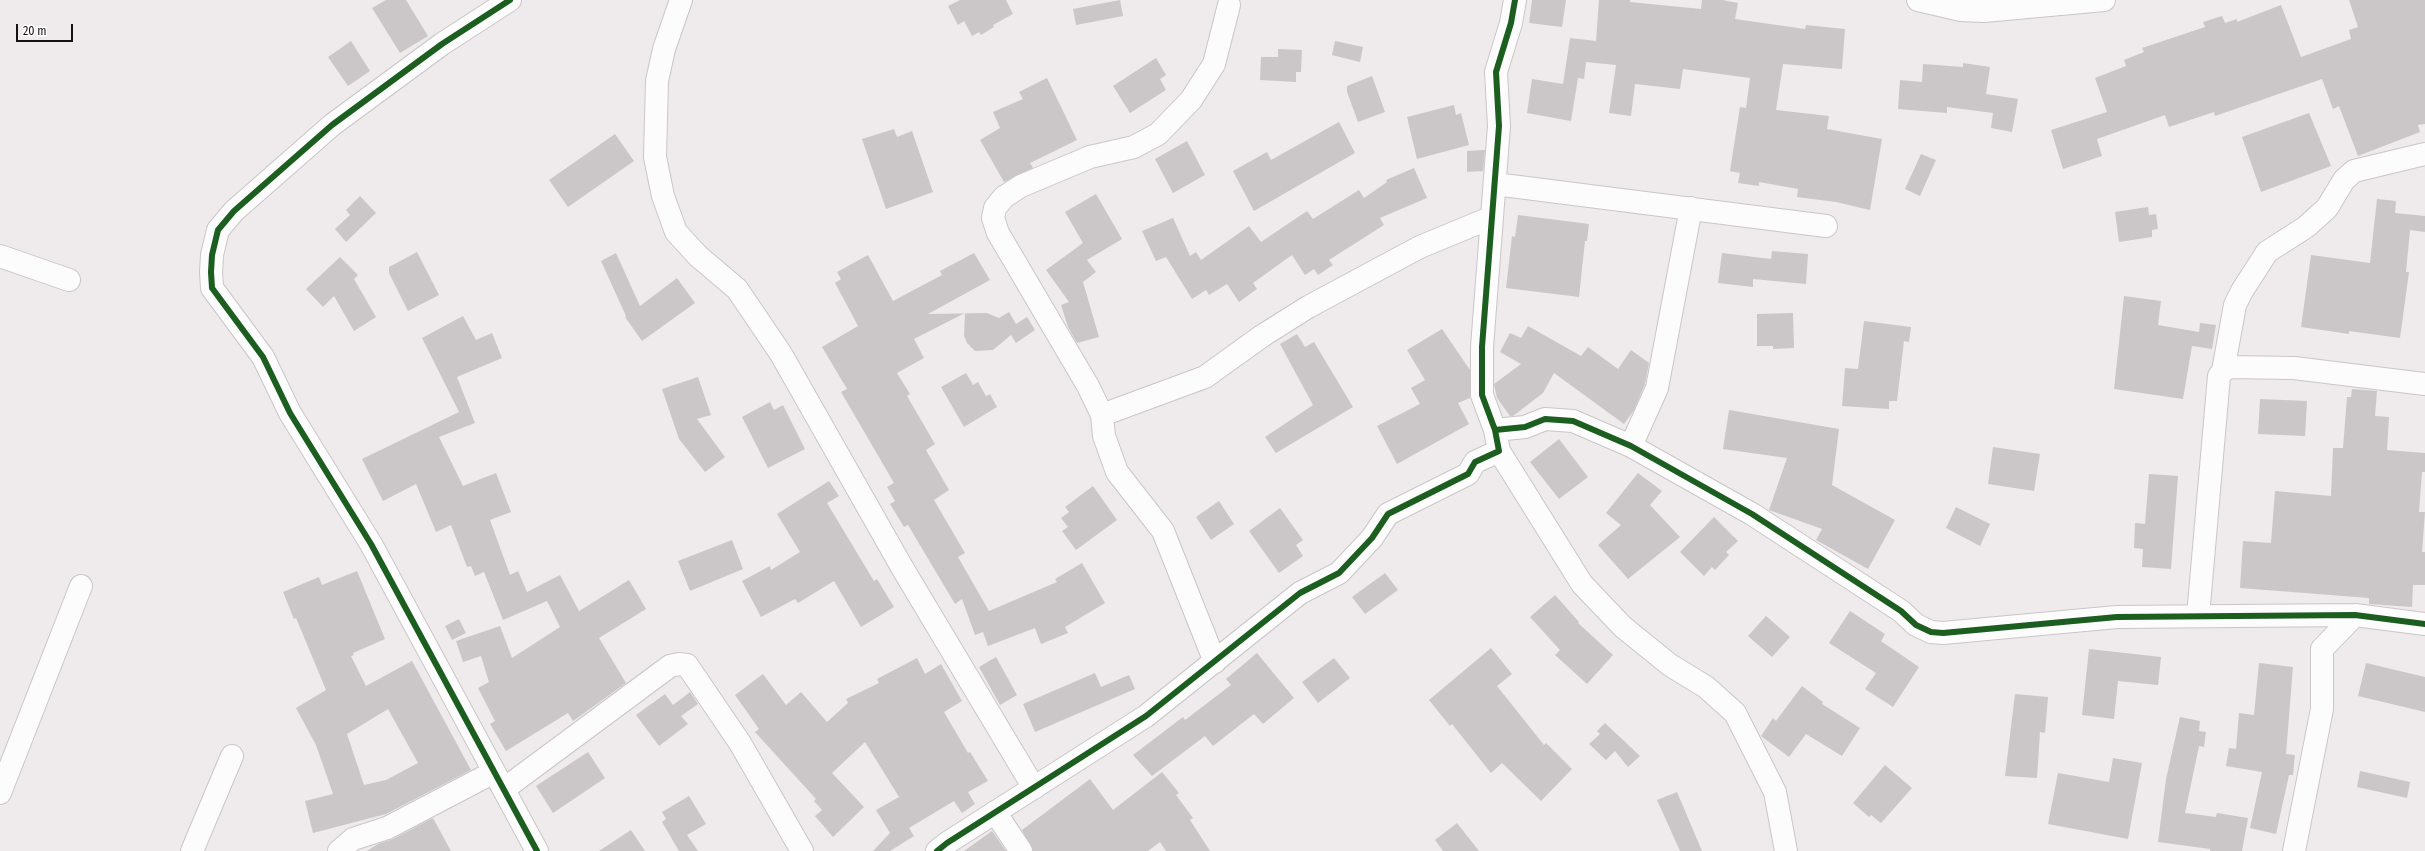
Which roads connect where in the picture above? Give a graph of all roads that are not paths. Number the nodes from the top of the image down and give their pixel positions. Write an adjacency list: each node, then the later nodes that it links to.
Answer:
1 (510, 0): 26 (street)
2 (681, 0): 27 (street)
3 (1515, 0): 8 (street)
4 (1918, 0): 5 (street)
5 (2104, 0)
6 (1229, 5): 16 (street)
7 (2425, 154): 14 (street)
8 (1495, 184): 9 (street); 10 (street)
9 (1691, 208): 11 (street); 18 (street)
10 (1490, 218): 16 (street); 17 (street)
11 (1826, 226)
12 (0, 256): 13 (street)
13 (69, 280)
14 (2223, 371): 15 (street); 22 (street)
15 (2425, 384)
16 (1102, 415): 24 (street)
17 (1495, 430): 18 (street); 19 (street)
18 (1631, 446): 22 (street)
19 (1499, 451): 24 (street); 36 (street)
20 (81, 586): 28 (street)
21 (2355, 615): 22 (street); 23 (street); 37 (street)
22 (2198, 616)
23 (2425, 624)
24 (1215, 662): 27 (street)
25 (232, 756): 30 (street)
26 (499, 780): 31 (street); 32 (street); 33 (street)
27 (1034, 788): 29 (street)
28 (0, 793)
29 (995, 812): 34 (street); 35 (street)
30 (192, 851)
31 (340, 851)
32 (537, 851)
33 (802, 851)
34 (937, 851)
35 (1021, 851)
36 (1786, 851)
37 (2294, 851)

